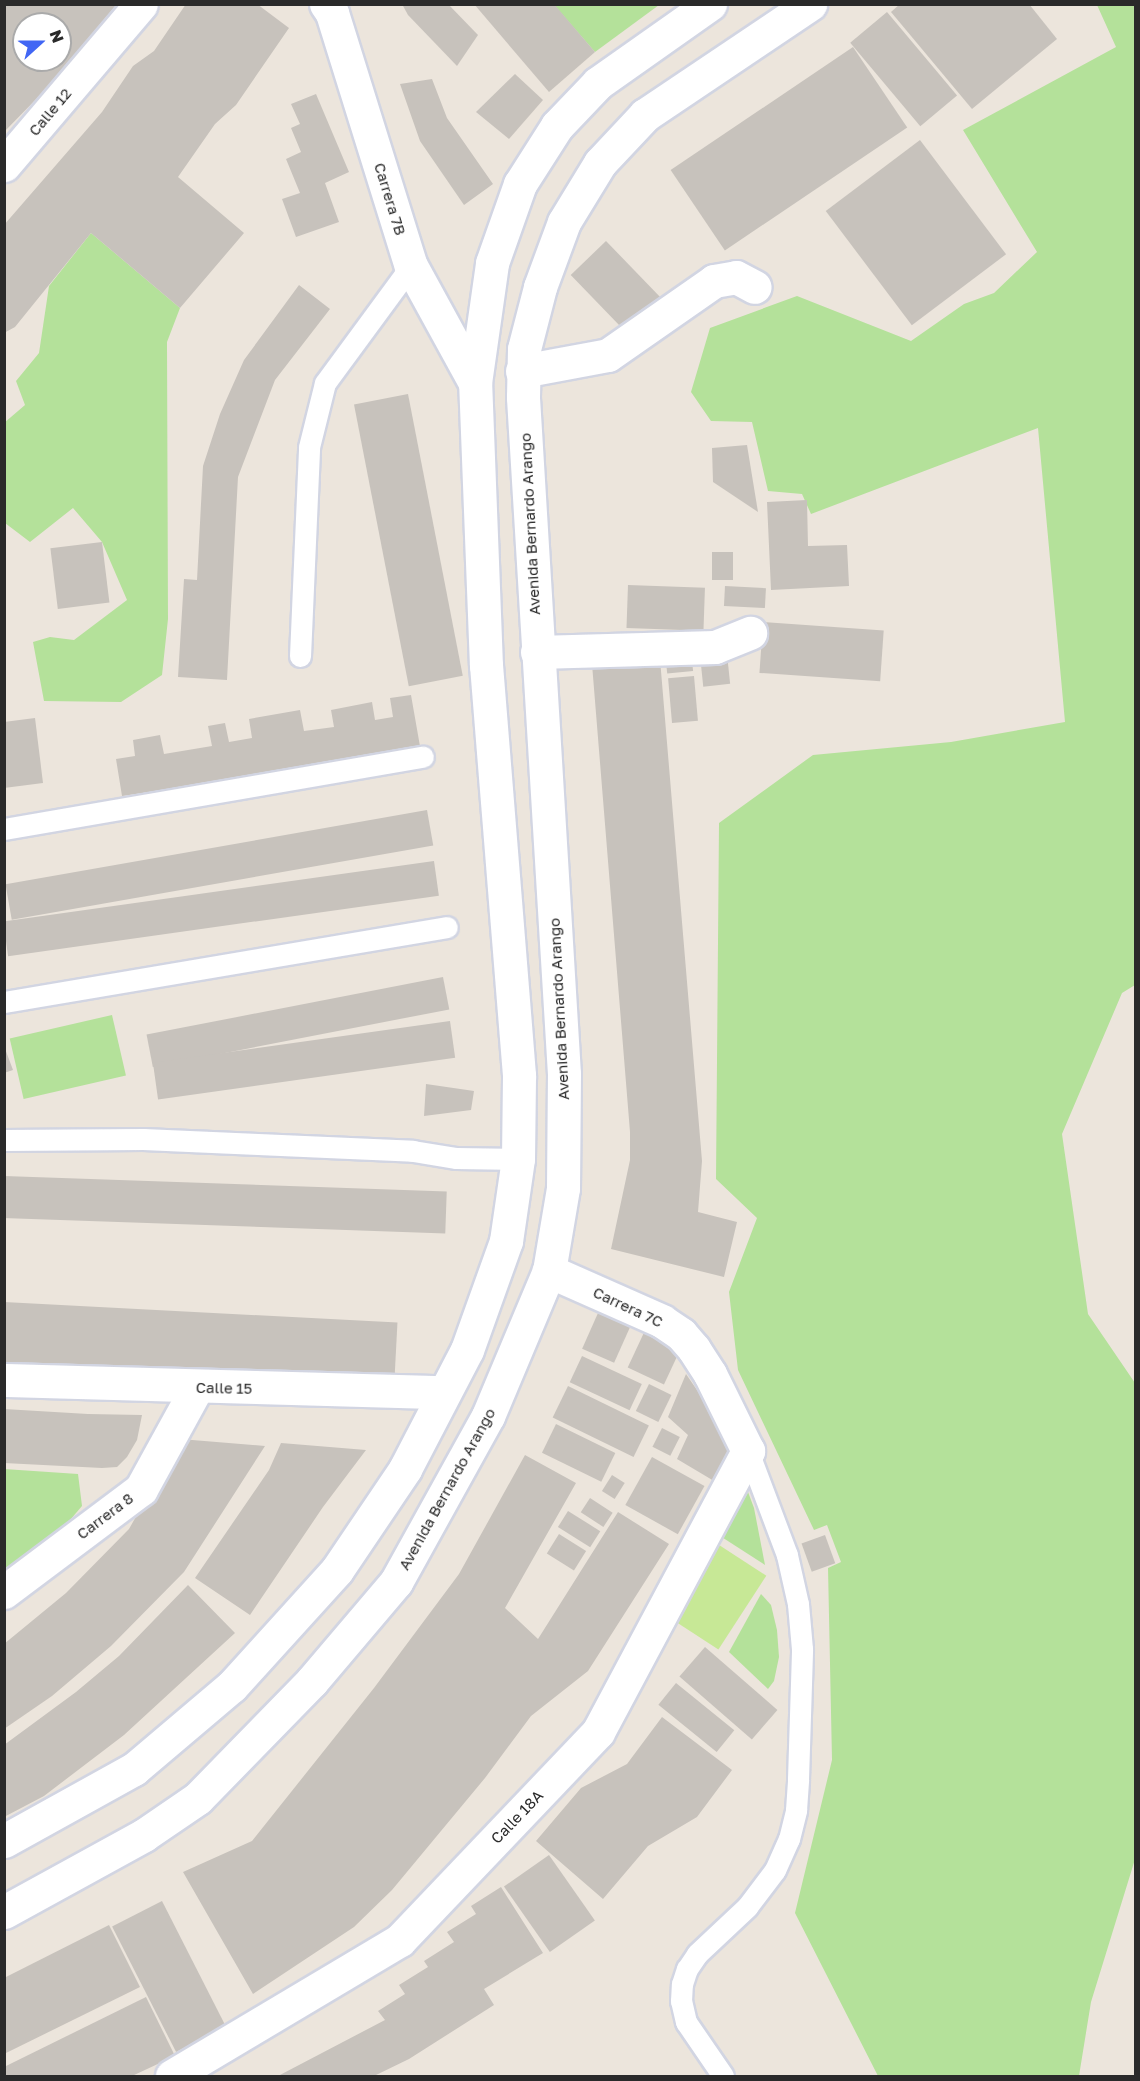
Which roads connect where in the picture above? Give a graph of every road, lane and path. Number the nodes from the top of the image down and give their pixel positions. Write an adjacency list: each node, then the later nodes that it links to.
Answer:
1 (141, 4): 5 (main road, Calle 12)
2 (326, 4): 6 (main road, Carrera 7B)
3 (710, 4): 9 (main road)
4 (810, 4): 8 (main road, Avenida Bernardo Arango)
5 (4, 165)
6 (411, 266): 9 (main road, Carrera 7B); 12 (lane)
7 (755, 287): 8 (main road)
8 (522, 371): 11 (main road, Avenida Bernardo Arango)
9 (475, 384): 18 (main road)
10 (750, 633): 11 (main road)
11 (537, 652): 19 (main road, Avenida Bernardo Arango)
12 (300, 656)
13 (423, 757): 14 (lane)
14 (4, 829)
15 (447, 927): 16 (lane)
16 (4, 1002)
17 (4, 1140): 18 (lane)
18 (518, 1159): 22 (main road)
19 (549, 1271): 23 (main road, Carrera 7C); 26 (main road, Avenida Bernardo Arango)
20 (4, 1380): 21 (main road, Calle 15)
21 (197, 1387): 22 (main road, Calle 15); 24 (main road, Carrera 8)
22 (444, 1392): 25 (main road)
23 (748, 1451): 27 (main road, Calle 18A); 28 (lane)
24 (4, 1592)
25 (4, 1840)
26 (4, 1912)
27 (172, 2076)
28 (723, 2076)

